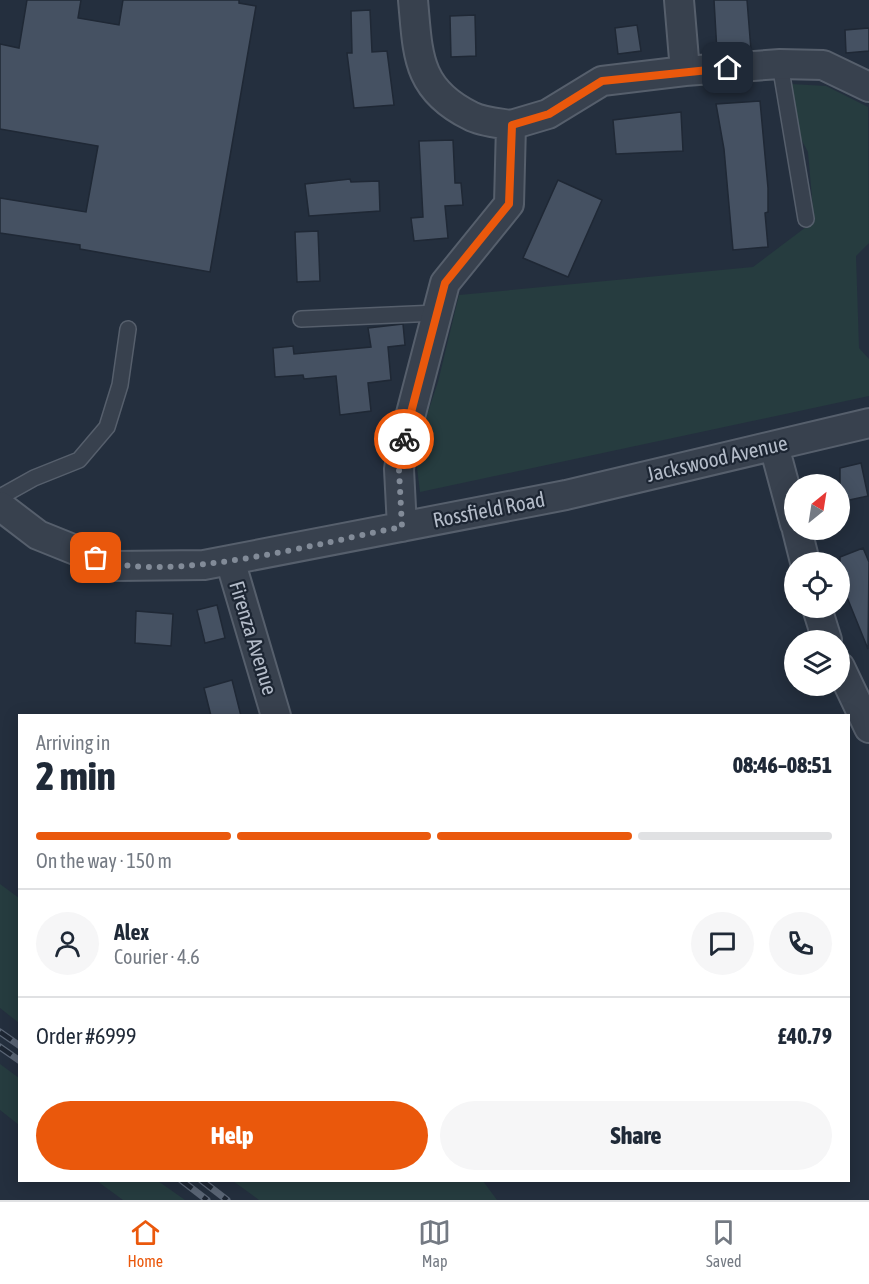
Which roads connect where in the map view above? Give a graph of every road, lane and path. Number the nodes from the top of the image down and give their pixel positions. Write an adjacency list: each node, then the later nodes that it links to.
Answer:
1 (413, 0): 6 (street)
2 (679, 0): 4 (street)
3 (780, 64): 4 (street); 5 (street); 7 (lane)
4 (685, 71): 6 (street)
5 (869, 87)
6 (512, 125): 8 (street)
7 (806, 219)
8 (437, 313): 9 (lane); 17 (street)
9 (301, 320)
10 (128, 329): 15 (lane)
11 (869, 423): 12 (street, Jackswood Avenue)
12 (774, 446): 13 (street); 14 (street, Jackswood Avenue)
13 (784, 483)
14 (566, 495): 17 (street, Rossfield Road)
15 (0, 497)
16 (0, 506): 18 (street, Rossfield Road)
17 (402, 527): 18 (street, Rossfield Road)
18 (230, 560): 20 (street, Firenza Avenue)
19 (850, 688): 21 (street)
20 (275, 714)
21 (869, 728)

